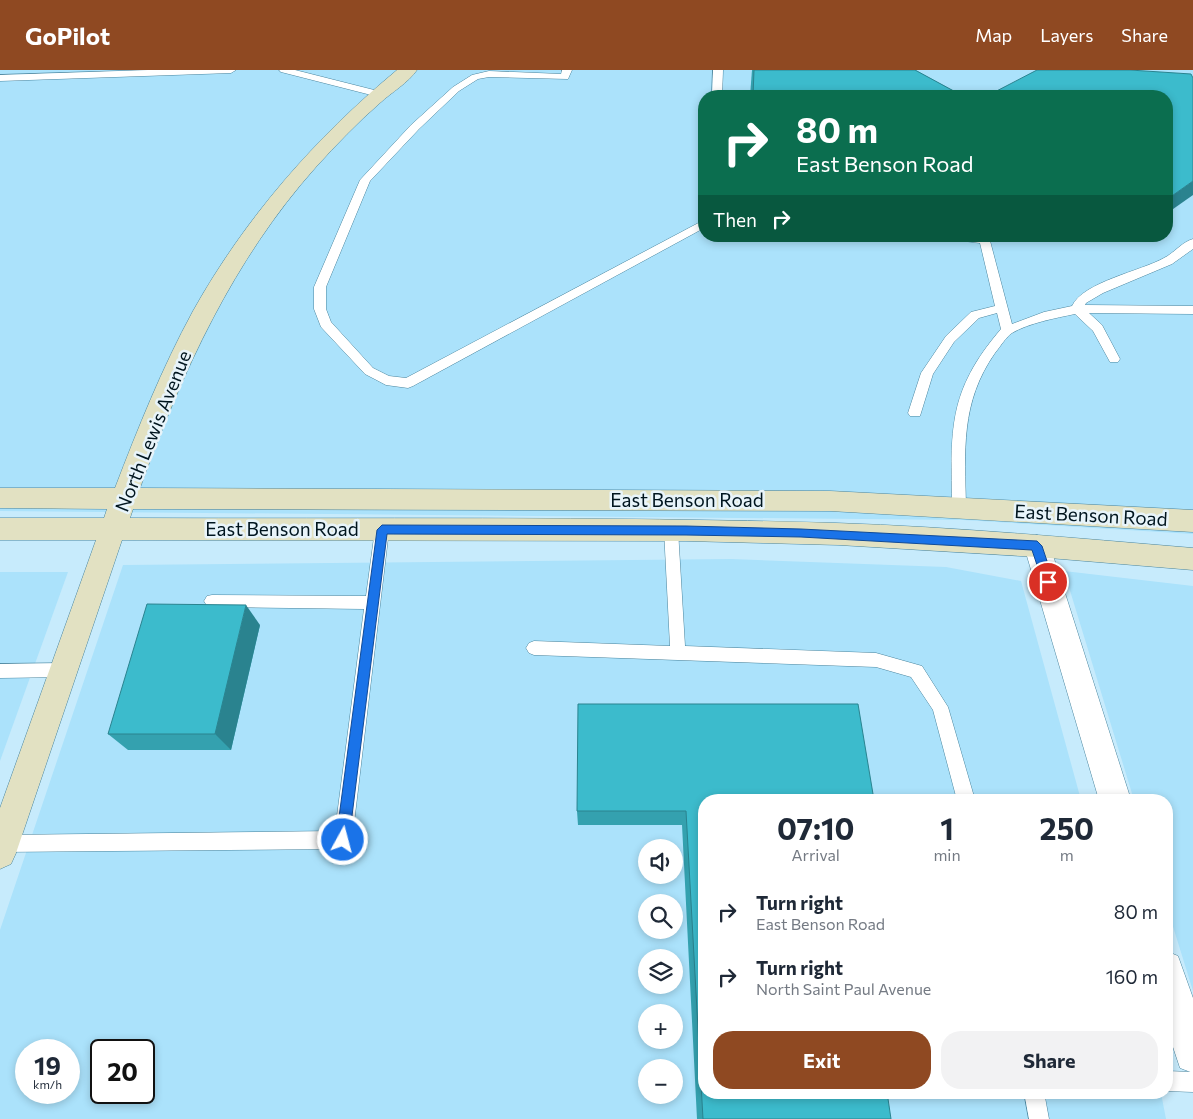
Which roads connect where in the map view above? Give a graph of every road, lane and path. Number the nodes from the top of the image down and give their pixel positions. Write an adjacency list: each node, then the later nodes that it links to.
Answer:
1 (231, 70): 6 (lane)
2 (284, 70): 8 (lane)
3 (408, 70): 8 (main road, North Lewis Avenue)
4 (567, 70): 9 (lane)
5 (718, 70): 7 (lane)
6 (0, 78)
7 (717, 90)
8 (379, 94): 19 (main road, North Lewis Avenue)
9 (698, 227)
10 (986, 242): 12 (lane)
11 (1193, 243): 13 (lane)
12 (1002, 308): 15 (lane); 17 (lane)
13 (1077, 309): 14 (lane); 15 (lane); 16 (lane)
14 (1193, 310)
15 (1007, 330): 20 (lane)
16 (1114, 359)
17 (915, 413)
18 (0, 498): 19 (main road, East Benson Road)
19 (125, 498): 20 (main road, East Benson Road); 23 (main road, North Lewis Avenue)
20 (960, 508): 21 (main road, East Benson Road)
21 (1193, 521)
22 (0, 529): 23 (main road, East Benson Road)
23 (114, 529): 24 (main road, East Benson Road); 32 (main road, North Lewis Avenue)
24 (382, 530): 25 (main road, East Benson Road); 29 (lane)
25 (671, 530): 26 (main road, East Benson Road); 31 (lane)
26 (1037, 546): 27 (main road, East Benson Road); 35 (street)
27 (1193, 559)
28 (212, 601): 29 (lane)
29 (373, 604): 36 (lane)
30 (534, 648): 31 (lane)
31 (678, 653): 34 (lane)
32 (64, 670): 33 (lane); 36 (main road, North Lewis Avenue)
33 (0, 671)
34 (964, 794)
35 (1113, 794)
36 (2, 848)
37 (1173, 991): 38 (street)
38 (1193, 1055)
39 (1173, 1082): 40 (lane)
40 (1193, 1082)
41 (1035, 1099): 42 (lane)
42 (1039, 1119)

